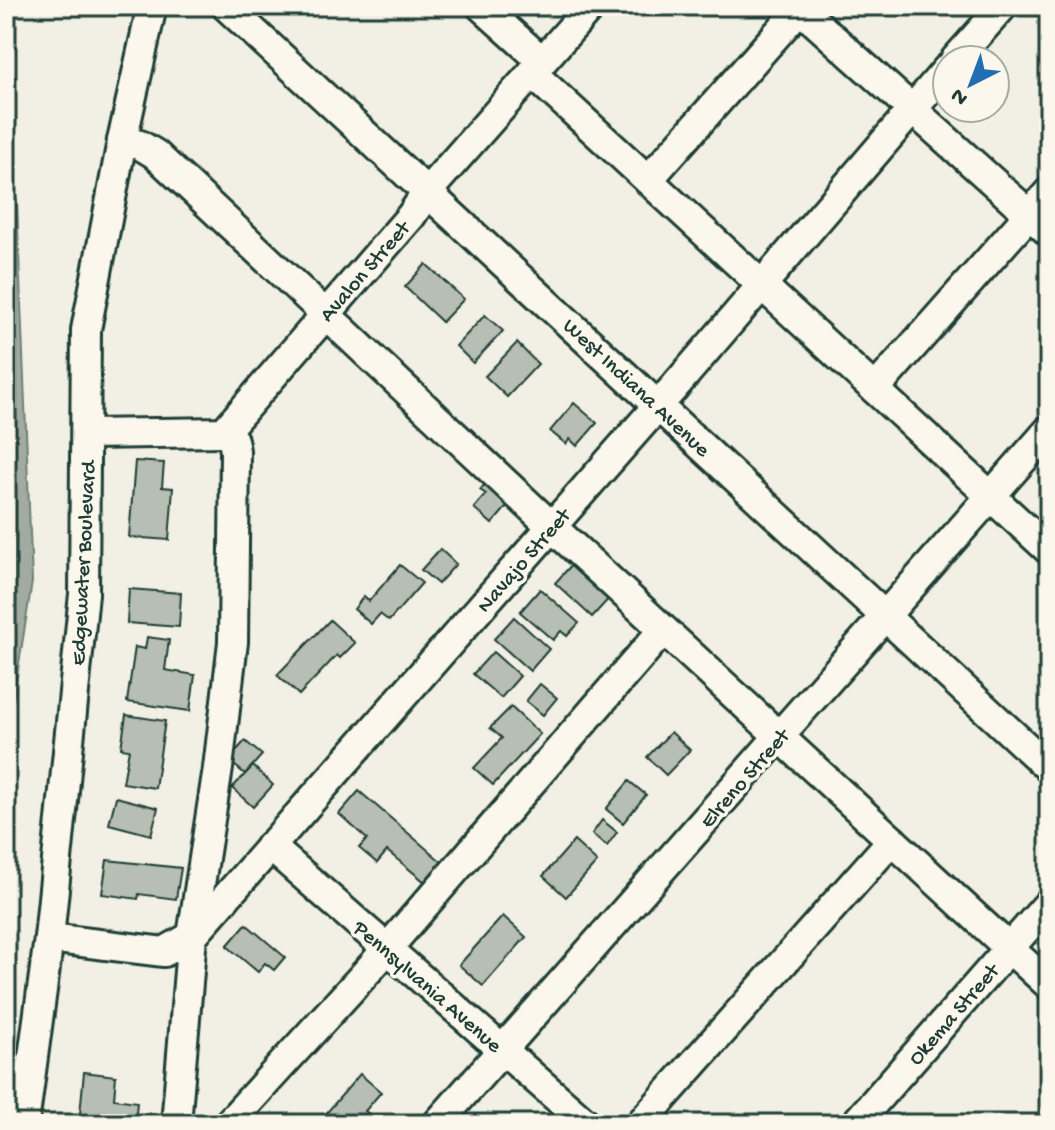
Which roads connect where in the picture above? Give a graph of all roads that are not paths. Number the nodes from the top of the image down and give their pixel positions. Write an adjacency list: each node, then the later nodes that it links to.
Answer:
1 (152, 6): 11 (street, Edgewater Boulevard)
2 (226, 6): 13 (street, West Indiana Avenue)
3 (481, 6): 8 (street)
4 (591, 6): 8 (street, Avalon Street)
5 (1003, 6): 7 (street)
6 (800, 7): 10 (street); 12 (street)
7 (969, 44)
8 (537, 67): 12 (street); 13 (street, Avalon Street)
9 (931, 87): 10 (street, Navajo Street)
10 (911, 110): 15 (street); 16 (street, Navajo Street)
11 (122, 141): 17 (street); 22 (street, Edgewater Boulevard)
12 (648, 180): 16 (street)
13 (427, 192): 17 (street, Avalon Street); 19 (street, West Indiana Avenue)
14 (1049, 192): 15 (street)
15 (1039, 223): 18 (street)
16 (762, 285): 18 (street); 19 (street, Navajo Street)
17 (325, 314): 21 (street, Avalon Street); 24 (street)
18 (875, 389): 23 (street)
19 (659, 405): 24 (street, Navajo Street); 26 (street, West Indiana Avenue)
20 (1049, 430): 23 (street, Elreno Street)
21 (224, 432): 22 (street); 33 (street)
22 (87, 434): 34 (street, Edgewater Boulevard)
23 (991, 497): 25 (street); 26 (street, Elreno Street)
24 (551, 526): 27 (street); 31 (street, Navajo Street)
25 (1049, 550)
26 (886, 618): 28 (street, Elreno Street); 29 (street, West Indiana Avenue)
27 (663, 630): 28 (street); 36 (street)
28 (779, 737): 30 (street); 38 (street, Elreno Street)
29 (1049, 768)
30 (892, 840): 35 (street); 44 (street)
31 (270, 846): 33 (street, Navajo Street); 36 (street, Pennsylvania Avenue)
32 (1049, 903): 35 (street, Okema Street)
33 (192, 936): 34 (street, Navajo Street); 40 (street)
34 (49, 938): 39 (street, Edgewater Boulevard)
35 (1009, 948): 37 (street); 45 (street, Okema Street)
36 (387, 949): 38 (street, Pennsylvania Avenue); 41 (street)
37 (1049, 985)
38 (504, 1050): 42 (street, Elreno Street); 43 (street, Pennsylvania Avenue)
39 (24, 1124)
40 (176, 1124)
41 (228, 1124)
42 (437, 1124)
43 (587, 1124)
44 (640, 1124)
45 (855, 1124)

